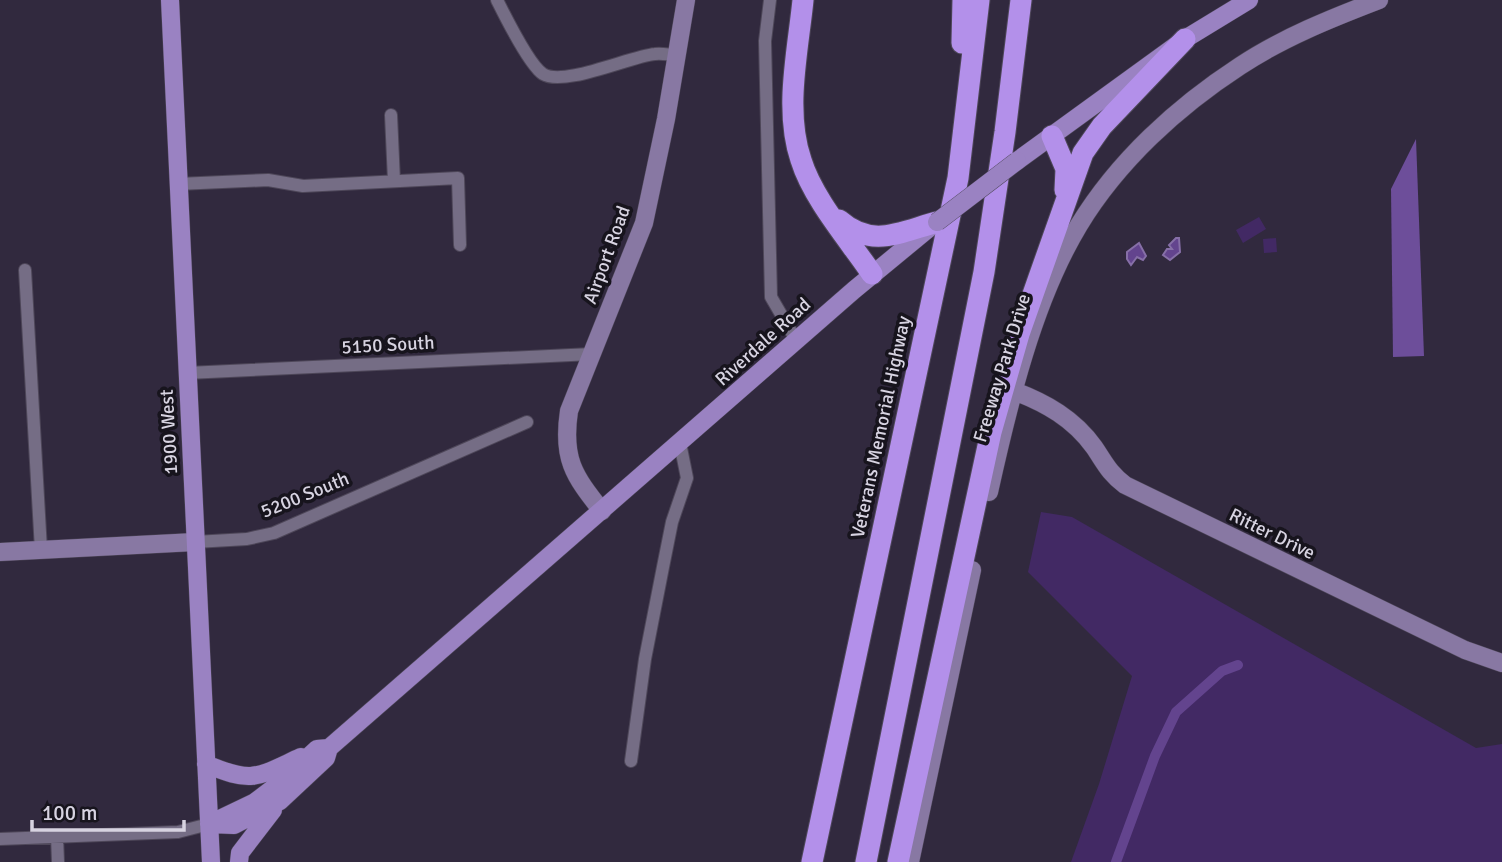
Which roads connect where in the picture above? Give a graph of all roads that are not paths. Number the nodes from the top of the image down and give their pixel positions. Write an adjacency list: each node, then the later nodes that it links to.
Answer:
1 (170, 0): 17 (main road, 1900 West)
2 (499, 0): 12 (street)
3 (686, 0): 12 (street, Airport Road)
4 (770, 0): 25 (street)
5 (803, 0): 19 (highway)
6 (963, 0): 15 (highway)
7 (979, 0): 15 (highway, Veterans Memorial Highway)
8 (1021, 0): 23 (highway)
9 (1250, 0): 11 (main road, Riverdale Road)
10 (1379, 0): 28 (street, Freeway Park Drive)
11 (1185, 40): 14 (main road, Riverdale Road); 18 (highway)
12 (677, 55): 26 (street, Airport Road)
13 (391, 115): 16 (street)
14 (1052, 136): 18 (highway); 20 (main road, Riverdale Road, bridge)
15 (958, 178): 46 (highway, Veterans Memorial Highway)
16 (394, 181): 17 (street); 21 (street)
17 (178, 184): 27 (main road, 1900 West)
18 (1063, 206): 49 (highway)
19 (827, 209): 20 (highway); 24 (highway)
20 (937, 222): 24 (main road, Riverdale Road)
21 (460, 244)
22 (25, 270): 33 (street)
23 (984, 272): 47 (highway); 48 (highway)
24 (872, 274): 25 (main road, Riverdale Road)
25 (796, 340): 30 (main road, Riverdale Road)
26 (592, 355): 27 (street, 5150 South); 31 (street, Airport Road)
27 (187, 373): 32 (main road, 1900 West)
28 (1014, 391): 35 (street, Ritter Drive); 50 (street, Freeway Park Drive)
29 (527, 422): 32 (street, 5200 South)
30 (680, 443): 31 (main road, Riverdale Road); 37 (street)
31 (602, 511): 36 (main road, Riverdale Road)
32 (195, 542): 33 (street, 5200 South); 38 (main road, 1900 West)
33 (41, 550): 34 (street, 5200 South)
34 (0, 552)
35 (1502, 663)
36 (323, 748): 38 (main road); 39 (main road, Riverdale Road); 40 (main road, Riverdale Road)
37 (631, 761)
38 (206, 764): 40 (main road, 1900 West)
39 (280, 801): 40 (main road, Riverdale Road); 45 (main road)
40 (209, 824): 41 (street); 44 (main road, 1900 West)
41 (57, 835): 42 (street); 43 (street)
42 (0, 839)
43 (58, 862)
44 (211, 862)
45 (239, 862)
46 (812, 862)
47 (866, 862)
48 (881, 862)
49 (898, 862)
50 (910, 862)

